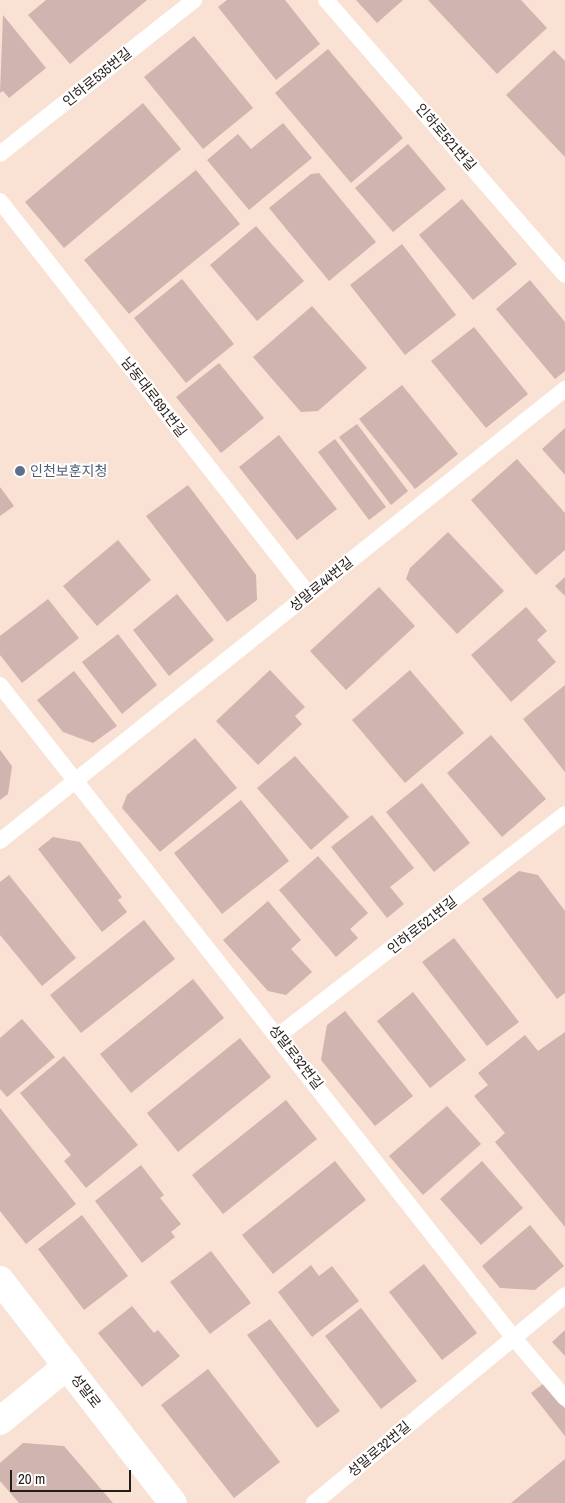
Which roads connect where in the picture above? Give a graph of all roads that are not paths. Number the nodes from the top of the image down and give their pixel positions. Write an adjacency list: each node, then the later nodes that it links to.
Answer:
1 (194, 0): 3 (lane, 인하로535번길)
2 (326, 0): 5 (lane, 인하로521번길)
3 (0, 154)
4 (0, 201): 7 (lane, 남동대로691번길)
5 (565, 275)
6 (565, 390): 7 (lane, 성말로44번길)
7 (308, 594): 9 (lane, 성말로44번길)
8 (0, 684): 9 (lane)
9 (77, 780): 11 (lane, 성말로44번길); 12 (lane, 성말로32번길)
10 (565, 814): 12 (lane, 인하로521번길)
11 (0, 841)
12 (279, 1035): 15 (lane, 성말로32번길)
13 (0, 1280): 16 (street, 성말로)
14 (565, 1295): 15 (lane, 성말로32번길)
15 (513, 1337): 17 (lane); 20 (lane, 성말로32번길)
16 (67, 1366): 18 (street); 19 (street, 성말로)
17 (565, 1398)
18 (0, 1420)
19 (172, 1503)
20 (314, 1503)

